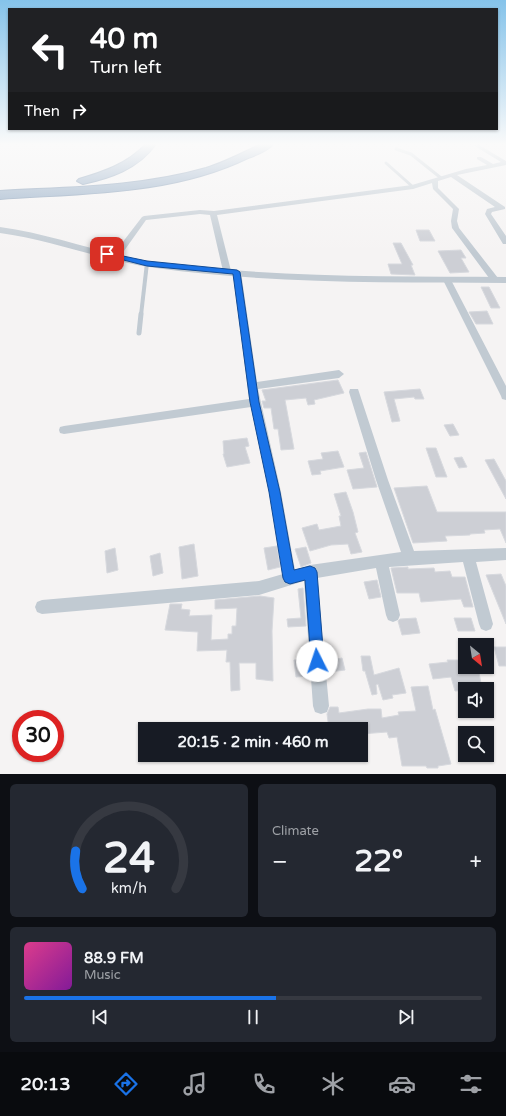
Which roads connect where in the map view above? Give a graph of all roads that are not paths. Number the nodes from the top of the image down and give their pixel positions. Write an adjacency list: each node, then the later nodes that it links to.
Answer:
1 (76, 181): 9 (highway)
2 (98, 181): 10 (highway)
3 (157, 181): 10 (highway)
4 (406, 181): 8 (lane)
5 (431, 181): 8 (street)
6 (437, 181): 20 (street)
7 (462, 181): 12 (street)
8 (413, 187): 13 (street)
9 (0, 191)
10 (33, 192): 11 (highway)
11 (0, 195)
12 (504, 208): 15 (street)
13 (214, 212): 16 (street); 18 (street)
14 (0, 230): 16 (street)
15 (506, 242)
16 (116, 256): 17 (street)
17 (147, 264): 18 (street); 21 (lane)
18 (232, 272): 19 (street); 23 (street)
19 (447, 280): 20 (street); 25 (street)
20 (503, 281)
21 (139, 333)
22 (339, 374): 23 (street)
23 (252, 386): 26 (street)
24 (354, 392): 30 (street)
25 (506, 396)
26 (254, 402): 27 (street); 33 (street)
27 (64, 430)
28 (506, 554): 29 (street)
29 (468, 556): 30 (street); 36 (street)
30 (410, 558): 31 (street)
31 (381, 562): 32 (street); 35 (street)
32 (310, 572): 33 (street); 37 (street)
33 (290, 578): 34 (street)
34 (42, 607)
35 (393, 614)
36 (486, 624)
37 (321, 706)

